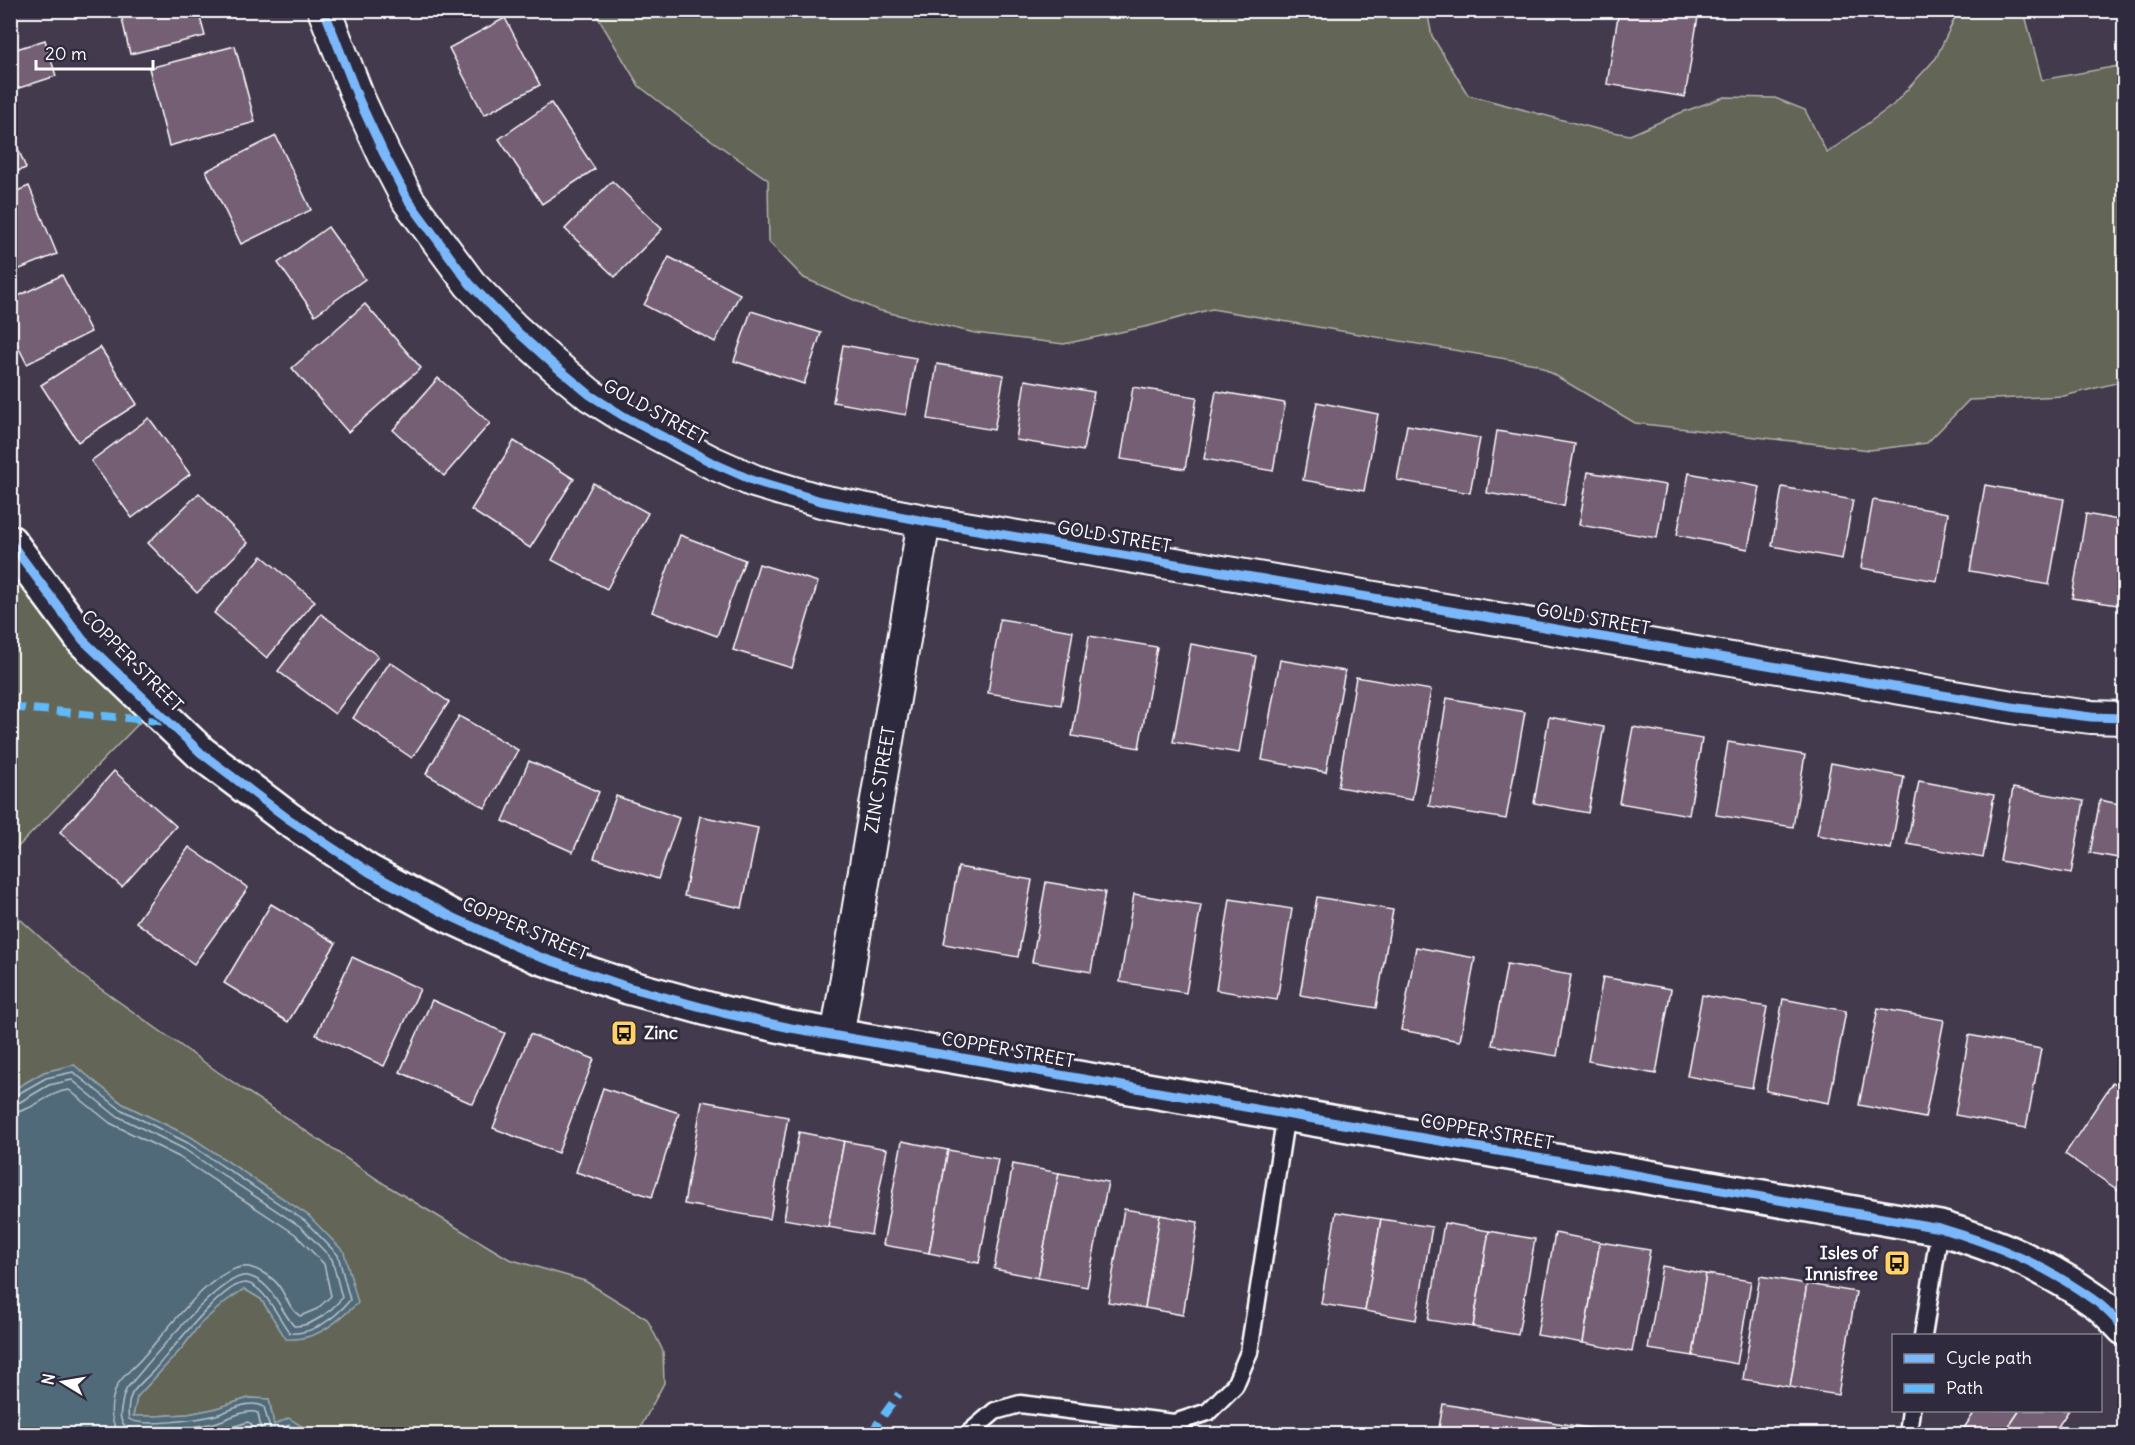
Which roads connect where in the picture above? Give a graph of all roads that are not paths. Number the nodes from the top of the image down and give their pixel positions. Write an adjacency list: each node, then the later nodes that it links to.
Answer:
1 (324, 10): 2 (street, GOLD STREET)
2 (924, 521): 4 (street, GOLD STREET); 5 (street, ZINC STREET)
3 (10, 542): 5 (street, COPPER STREET)
4 (2124, 718)
5 (837, 1037): 6 (street, COPPER STREET)
6 (1286, 1114): 7 (street, COPPER STREET); 11 (lane)
7 (1940, 1228): 8 (street, COPPER STREET); 9 (lane)
8 (2124, 1328)
9 (1923, 1334)
10 (1911, 1412): 12 (lane)
11 (968, 1434)
12 (1908, 1434)

